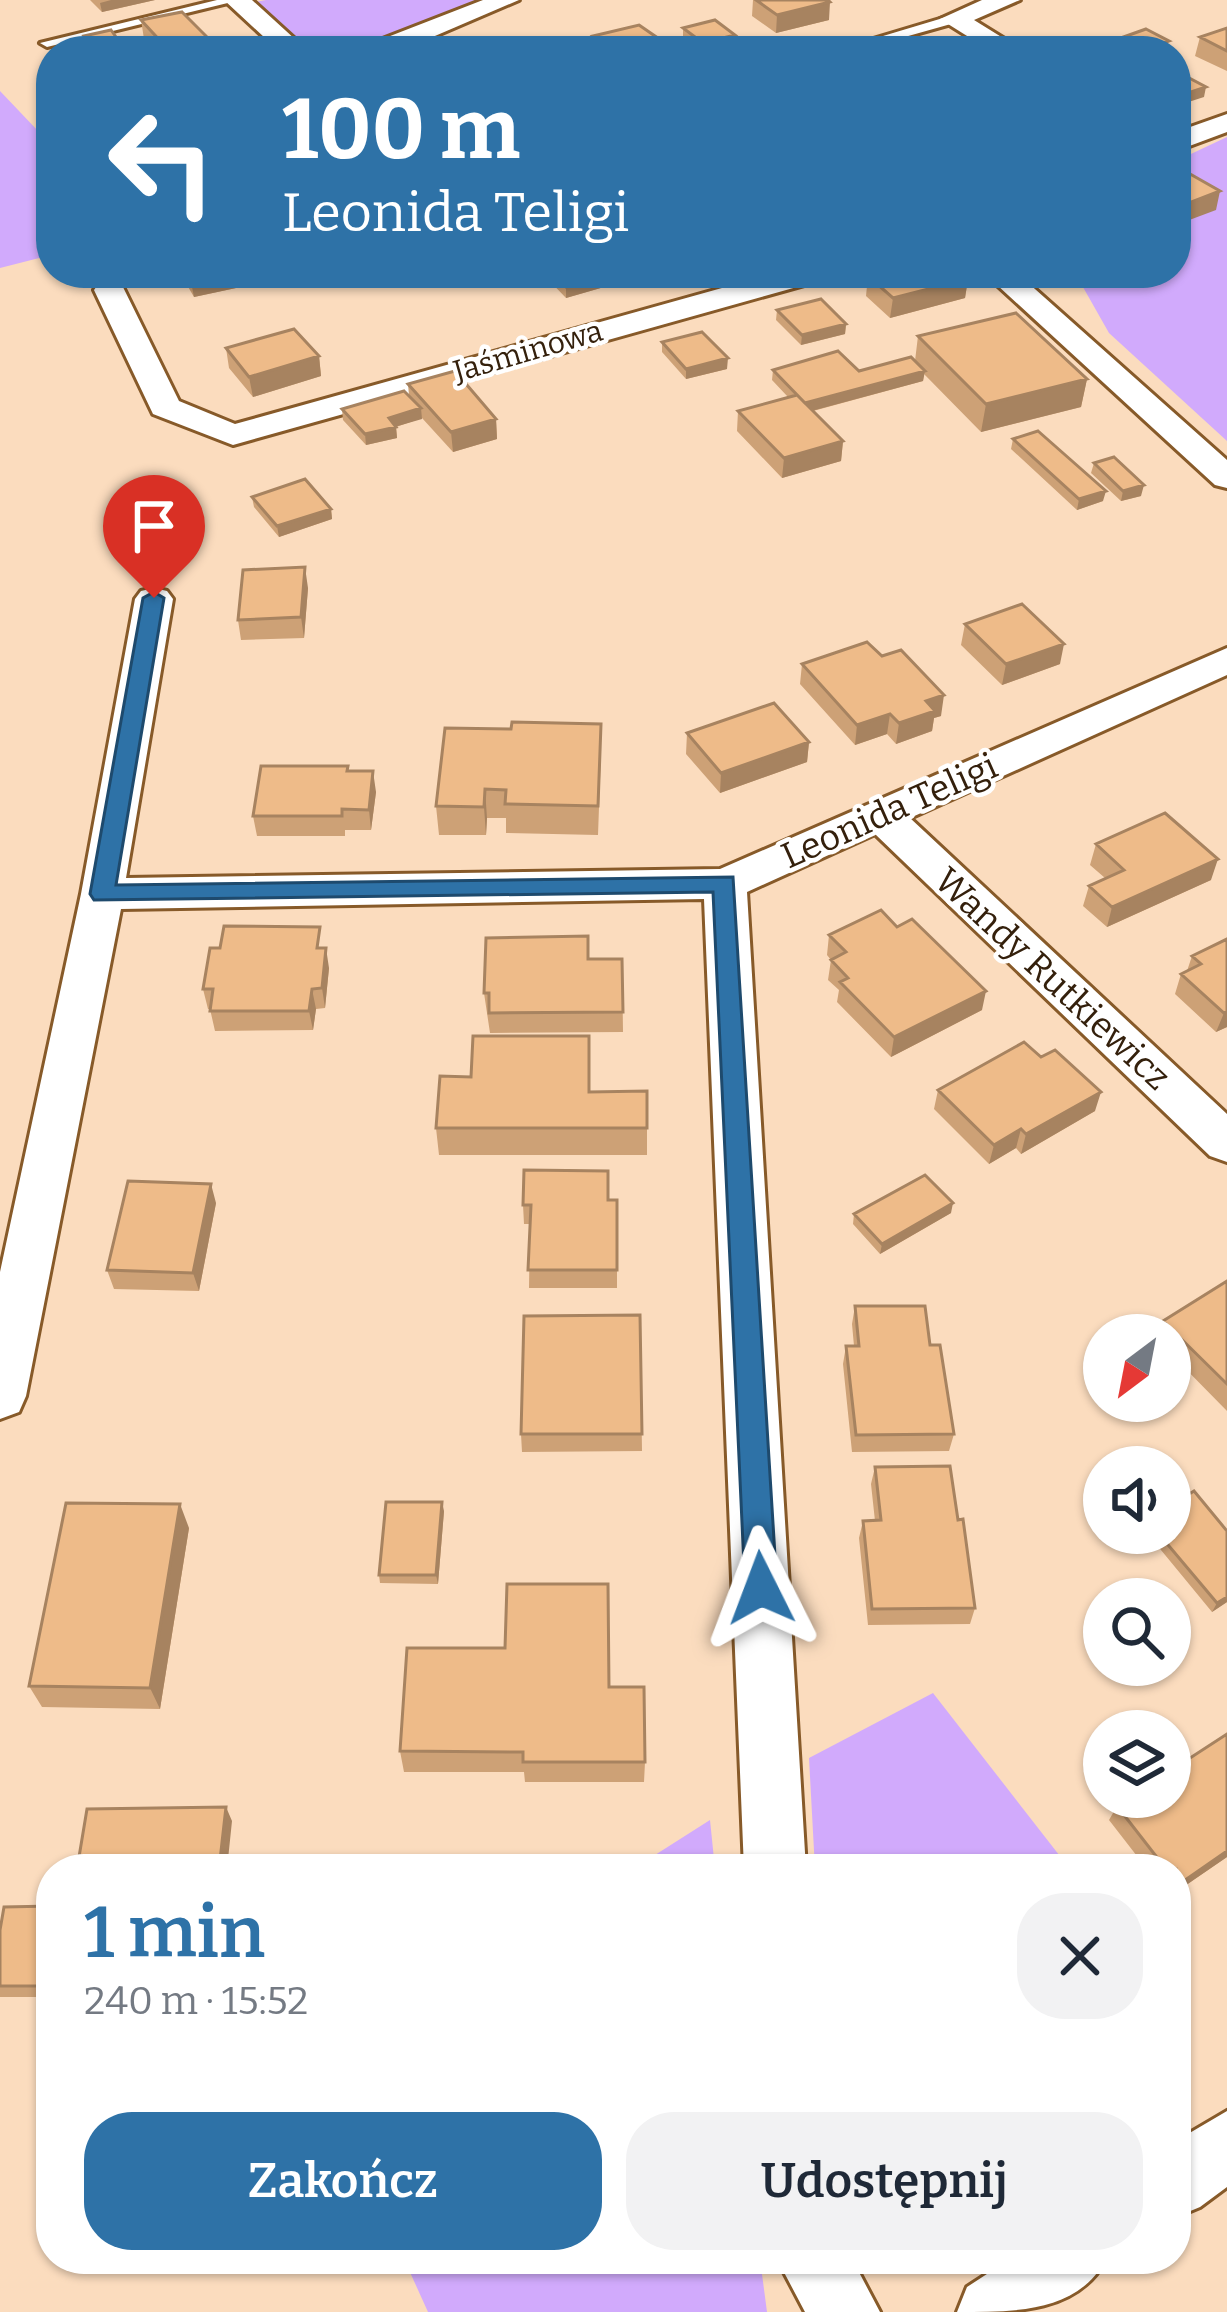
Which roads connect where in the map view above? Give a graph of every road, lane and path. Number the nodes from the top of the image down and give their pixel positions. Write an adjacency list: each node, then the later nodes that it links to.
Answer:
1 (235, 0): 5 (lane); 6 (street)
2 (506, 0): 7 (street)
3 (1007, 0): 4 (street)
4 (952, 20): 8 (lane); 9 (street)
5 (78, 36)
6 (277, 36)
7 (414, 36)
8 (894, 36)
9 (982, 36)
10 (1227, 122): 11 (street)
11 (1191, 136)
12 (757, 288): 14 (street, Jaśminowa)
13 (1016, 288): 15 (street)
14 (110, 290)
15 (1227, 478)
16 (154, 598): 20 (street)
17 (1227, 660): 18 (street, Leonida Teligi)
18 (879, 813): 19 (street, Leonida Teligi); 21 (street, Wandy Rutkiewicz)
19 (724, 884): 20 (street, Leonida Teligi); 23 (street)
20 (103, 894): 22 (street)
21 (1227, 1143)
22 (0, 1396)
23 (775, 1854)
24 (1227, 2145): 25 (street)
25 (1191, 2172)
26 (821, 2274): 28 (street)
27 (1049, 2274): 29 (street)
28 (844, 2312)
29 (992, 2312)

